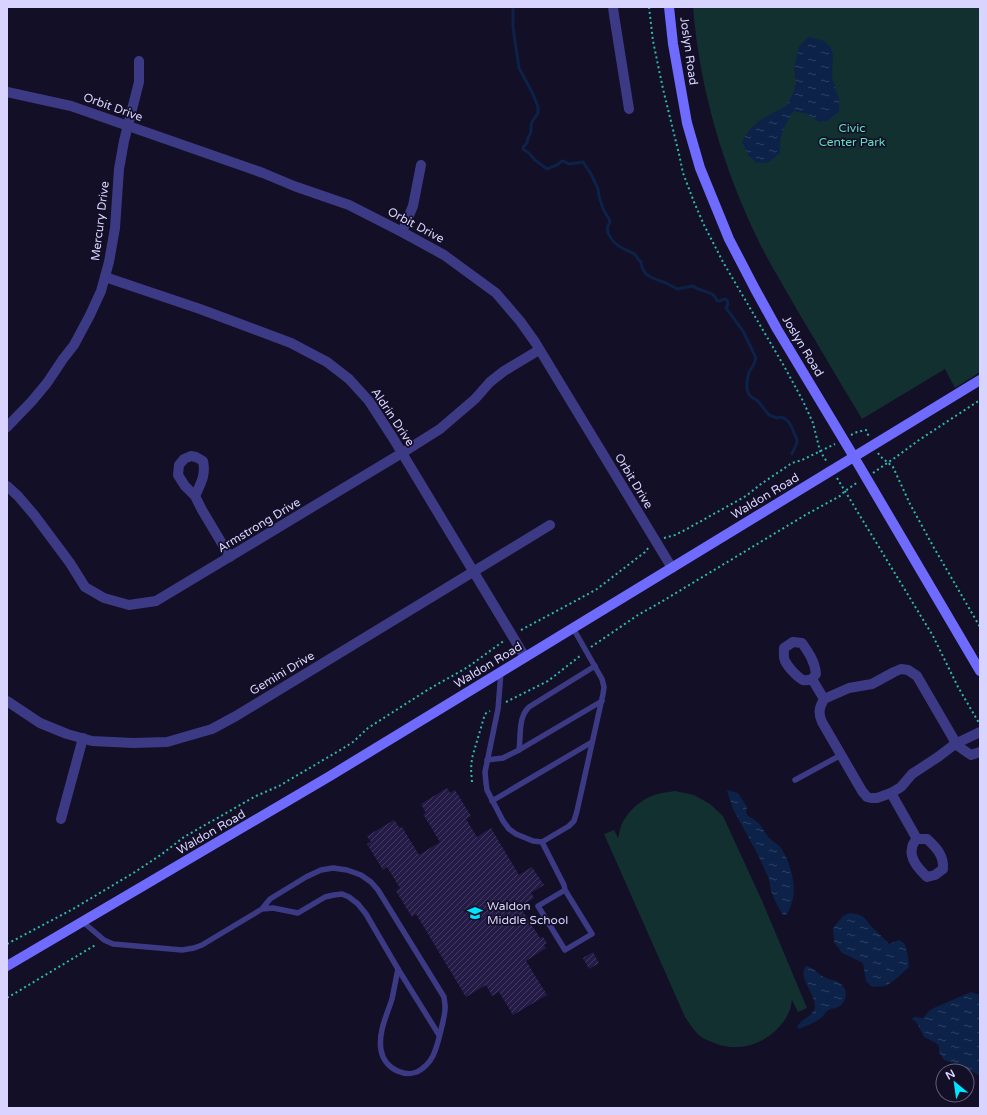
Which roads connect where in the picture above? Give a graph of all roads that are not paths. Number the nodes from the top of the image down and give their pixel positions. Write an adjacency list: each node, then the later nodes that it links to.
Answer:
1 (614, 7): 5 (street)
2 (670, 7): 14 (street, Joslyn Road)
3 (139, 61): 6 (street, Mercury Drive)
4 (7, 92): 6 (street, Orbit Drive)
5 (629, 109)
6 (128, 126): 8 (street, Orbit Drive); 9 (street, Mercury Drive)
7 (421, 165): 8 (street)
8 (402, 232): 10 (street, Orbit Drive)
9 (105, 277): 12 (street, Mercury Drive); 13 (street, Aldrin Drive)
10 (539, 350): 13 (street, Armstrong Drive); 19 (street, Orbit Drive)
11 (980, 380): 14 (street, Waldon Road)
12 (7, 427)
13 (402, 453): 18 (street, Armstrong Drive); 20 (street, Aldrin Drive)
14 (854, 457): 19 (street, Waldon Road); 24 (street, Joslyn Road)
15 (7, 486): 18 (street, Armstrong Drive)
16 (195, 496): 18 (street)
17 (550, 525): 20 (street, Gemini Drive)
18 (230, 558)
19 (672, 568): 21 (street, Waldon Road)
20 (474, 572): 22 (street, Aldrin Drive); 31 (street, Gemini Drive)
21 (573, 628): 22 (street, Waldon Road); 23 (lane)
22 (526, 657): 25 (street, Waldon Road)
23 (595, 666): 29 (lane); 34 (lane)
24 (980, 671)
25 (501, 672): 37 (lane); 46 (street, Waldon Road)
26 (812, 679): 27 (street)
27 (824, 699): 33 (street); 36 (street)
28 (7, 701): 31 (street, Gemini Drive)
29 (602, 701): 32 (lane); 34 (lane)
30 (980, 732): 33 (street)
31 (83, 738): 41 (street)
32 (592, 742): 40 (lane); 43 (lane)
33 (954, 744): 35 (street); 39 (street)
34 (519, 750): 37 (lane)
35 (980, 752)
36 (841, 755): 38 (lane); 39 (street)
37 (487, 760): 40 (lane)
38 (795, 780)
39 (891, 793): 42 (street)
40 (492, 802): 43 (lane)
41 (61, 819)
42 (917, 839)
43 (542, 842): 44 (lane)
44 (565, 890): 44 (lane)
45 (262, 909): 46 (lane); 48 (lane); 49 (lane)
46 (82, 922): 47 (street, Waldon Road)
47 (7, 966)
48 (398, 969): 49 (lane); 49 (lane)
49 (439, 1036)

